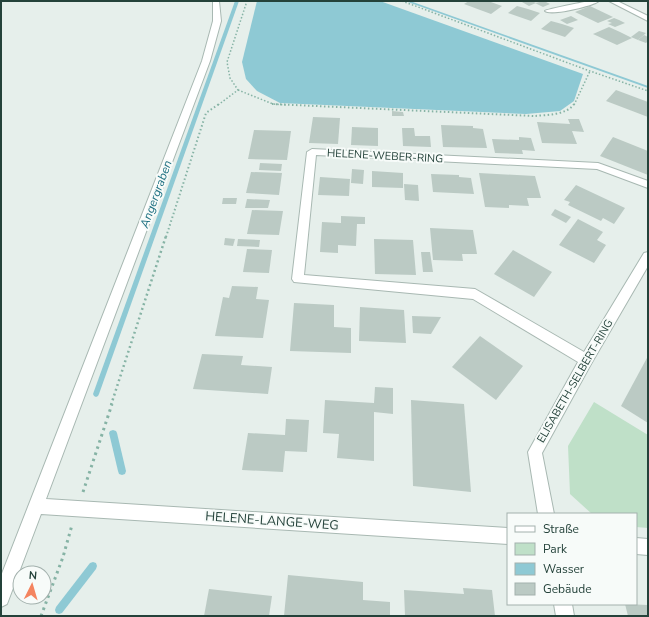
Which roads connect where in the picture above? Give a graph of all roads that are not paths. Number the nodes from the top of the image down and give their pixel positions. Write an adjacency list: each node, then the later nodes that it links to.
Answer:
1 (216, 1): 9 (street)
2 (596, 1): 4 (street)
3 (612, 1): 5 (street)
4 (548, 11)
5 (648, 19)
6 (648, 185): 8 (street, HELENE-WEBER-RING)
7 (648, 257): 8 (street, ELISABETH-SELBERT-RING)
8 (586, 360): 10 (street, ELISABETH-SELBERT-RING)
9 (35, 506): 11 (street, HELENE-LANGE-WEG); 14 (street)
10 (546, 513)
11 (507, 536)
12 (637, 546): 13 (street)
13 (648, 547)
14 (1, 598)
15 (563, 605): 16 (street)
16 (565, 616)

